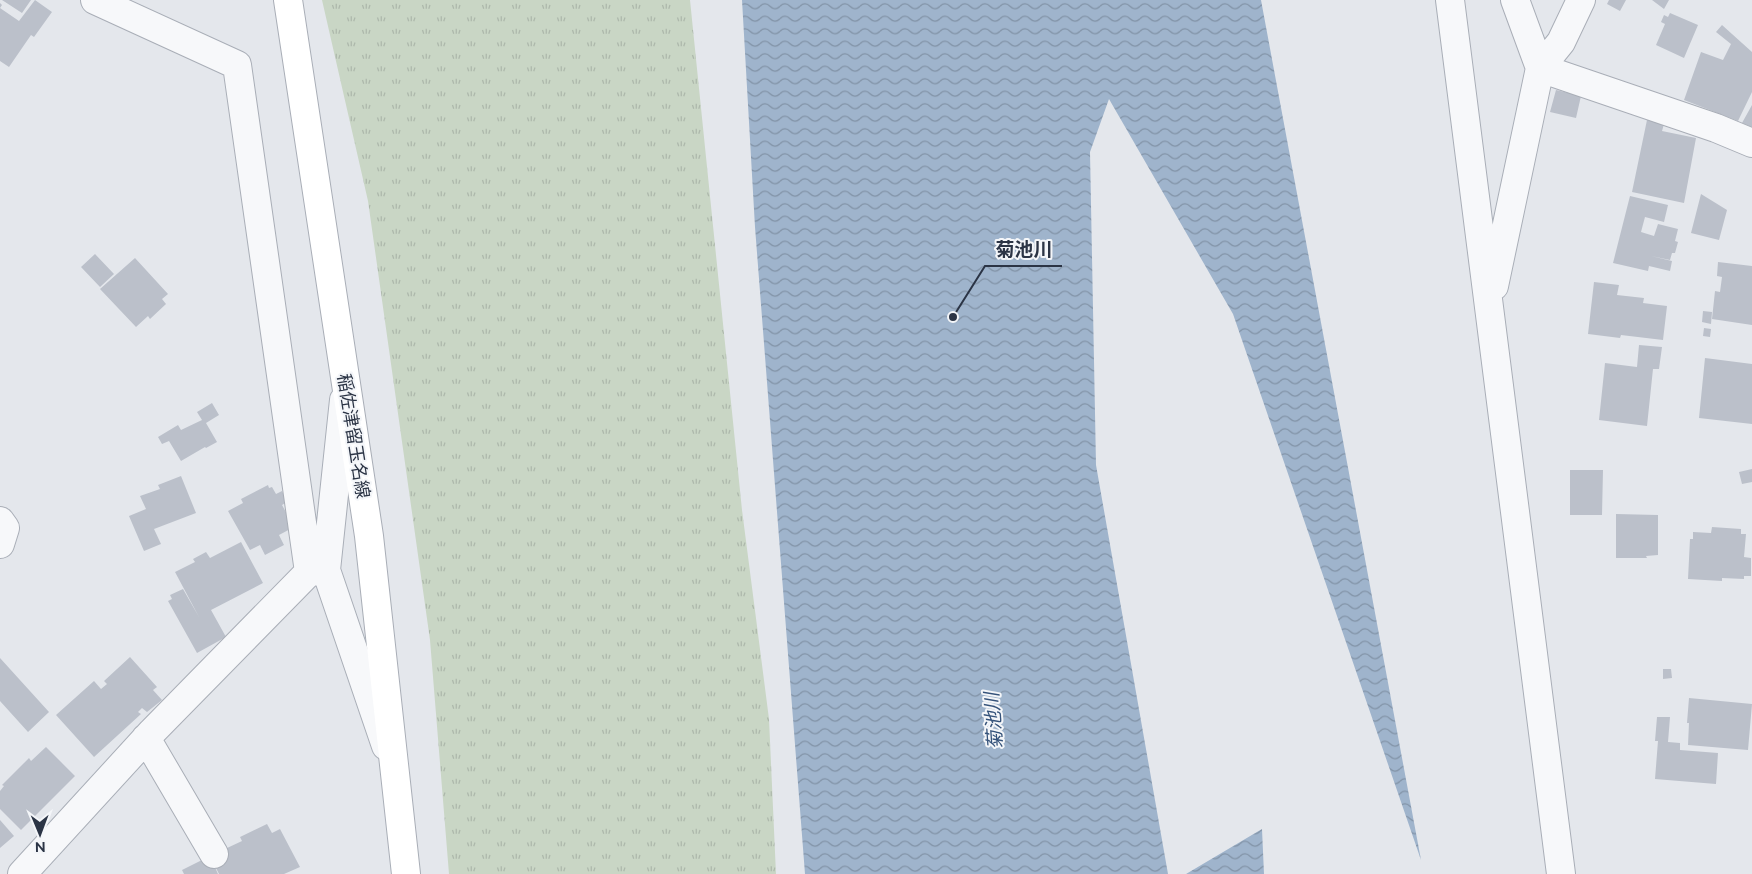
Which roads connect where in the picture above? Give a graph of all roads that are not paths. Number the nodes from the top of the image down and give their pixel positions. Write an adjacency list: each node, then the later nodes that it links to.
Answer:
1 (95, 0): 12 (street)
2 (288, 0): 9 (main road, 稲佐津留玉名線)
3 (1450, 0): 8 (street)
4 (1515, 0): 6 (street)
5 (1581, 0): 6 (street)
6 (1540, 68): 7 (street); 8 (street)
7 (1752, 144)
8 (1490, 307): 18 (street)
9 (346, 381): 12 (street); 14 (main road, 稲佐津留玉名線)
10 (0, 521): 11 (street)
11 (0, 544)
12 (318, 571): 13 (street); 14 (street)
13 (146, 738): 15 (street); 16 (street)
14 (395, 771): 17 (main road, 稲佐津留玉名線)
15 (214, 854)
16 (22, 874)
17 (406, 874)
18 (1561, 874)

